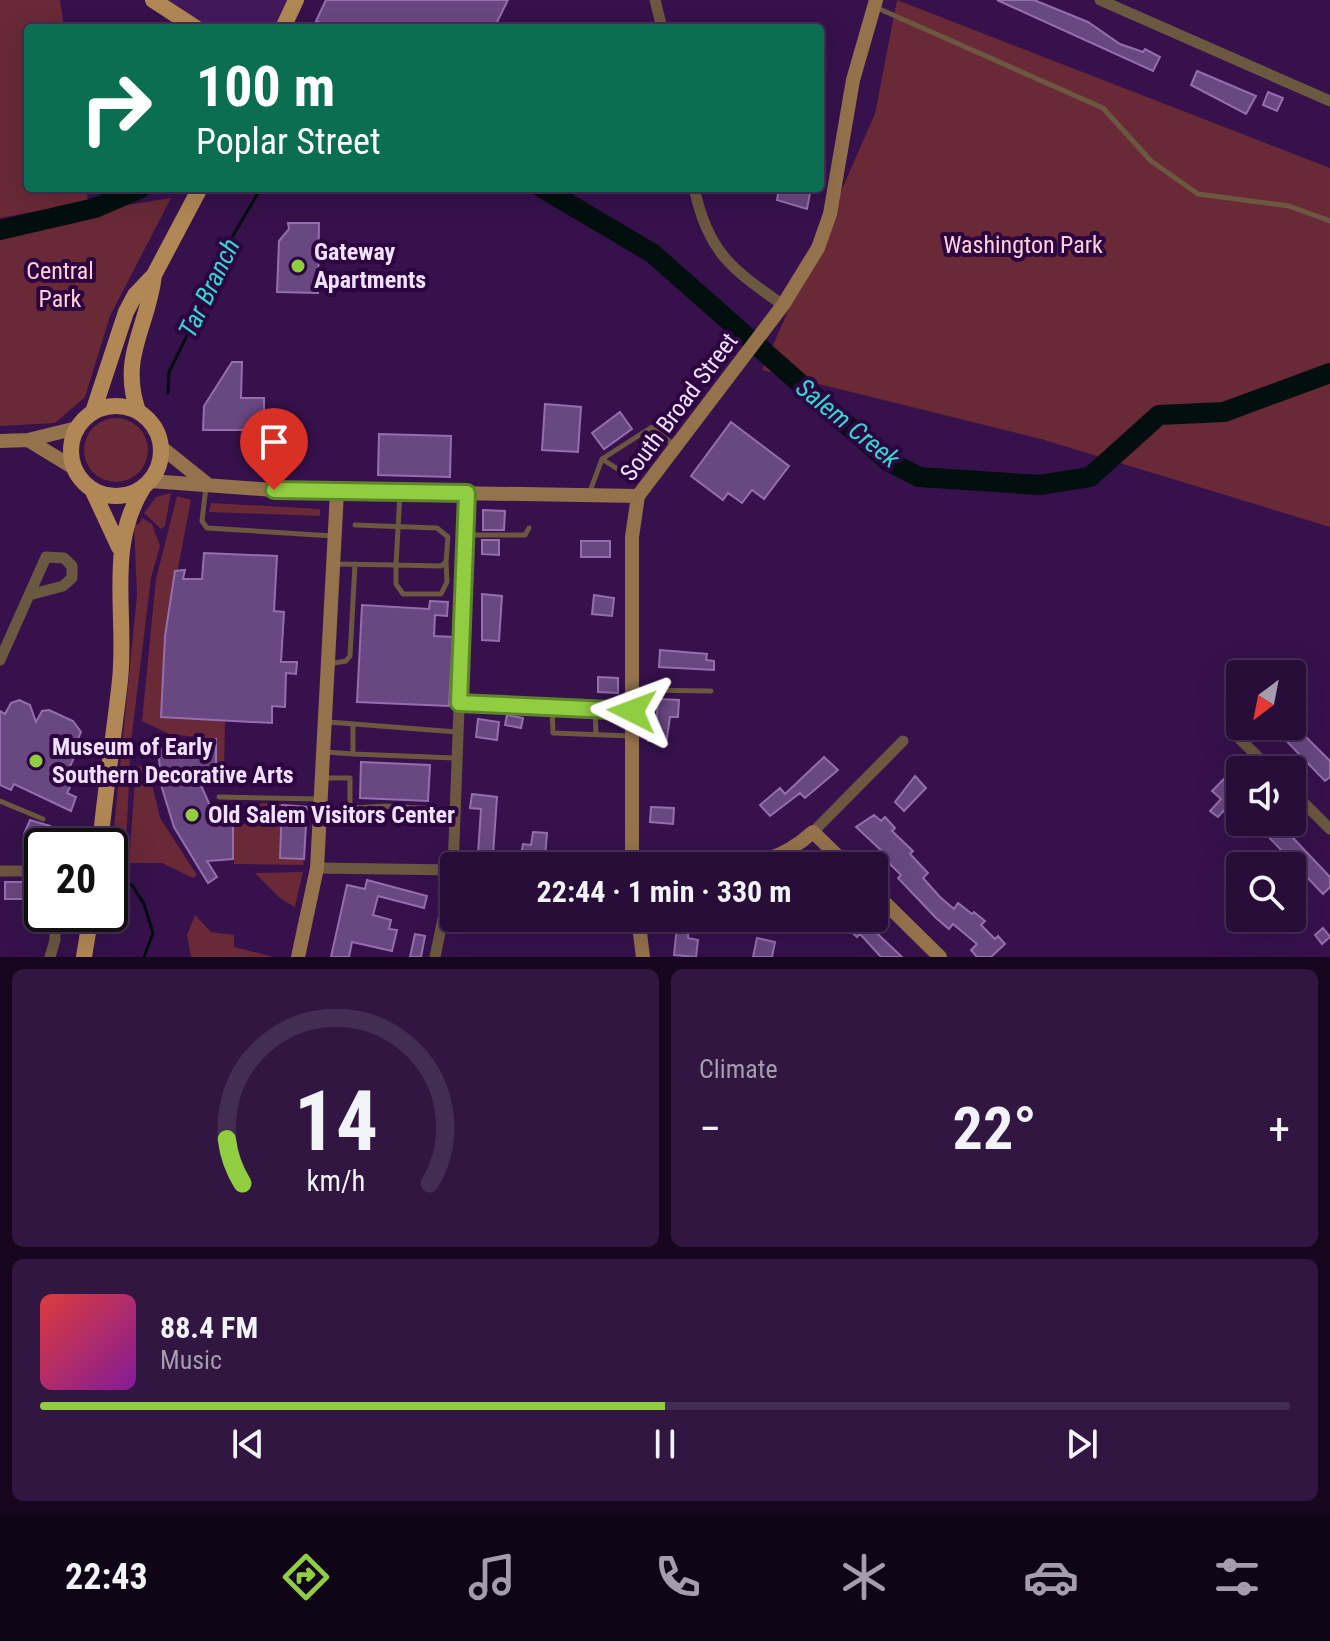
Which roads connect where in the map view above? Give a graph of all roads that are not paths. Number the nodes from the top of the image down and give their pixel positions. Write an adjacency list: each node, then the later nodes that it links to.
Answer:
1 (153, 0): 6 (main road)
2 (296, 0): 7 (main road)
3 (655, 0): 8 (street)
4 (1100, 0): 9 (street)
5 (875, 3): 12 (lane); 14 (street, South Broad Street)
6 (190, 24)
7 (285, 24)
8 (661, 24)
9 (1330, 101)
10 (198, 192): 13 (main road)
11 (695, 192): 14 (street)
12 (1330, 221)
13 (154, 275): 15 (main road); 16 (main road)
14 (783, 305): 21 (street, South Broad Street)
15 (138, 411): 16 (main road); 22 (main road)
16 (93, 412): 17 (main road)
17 (77, 428): 19 (street); 24 (main road)
18 (661, 434): 21 (lane); 23 (lane); 23 (lane)
19 (28, 440): 20 (street); 24 (street)
20 (0, 441)
21 (676, 446): 32 (street, South Broad Street)
22 (161, 447): 25 (street); 26 (main road)
23 (602, 459): 31 (lane)
24 (74, 468): 27 (main road)
25 (206, 483): 26 (street); 28 (street); 37 (lane)
26 (147, 485): 27 (main road); 38 (main road)
27 (92, 489): 38 (main road)
28 (337, 492): 29 (street); 37 (street)
29 (400, 492): 30 (street); 34 (lane)
30 (467, 493): 31 (street); 36 (street)
31 (589, 495): 32 (street)
32 (638, 496): 46 (street, South Broad Street)
33 (355, 525): 34 (lane)
34 (398, 526): 39 (lane); 42 (lane)
35 (529, 528): 36 (lane)
36 (466, 535): 48 (street)
37 (334, 537): 40 (street)
38 (119, 547): 71 (main road)
39 (446, 562): 42 (lane); 42 (lane)
40 (333, 564): 41 (lane); 45 (street)
41 (355, 564): 42 (lane); 45 (lane)
42 (396, 565)
43 (29, 595): 44 (street)
44 (0, 660)
45 (328, 664): 52 (street)
46 (632, 690): 47 (lane); 51 (street, South Broad Street)
47 (711, 691)
48 (459, 703): 49 (lane); 54 (street)
49 (552, 707): 50 (lane); 55 (lane)
50 (595, 709): 51 (lane); 55 (lane)
51 (632, 711): 56 (street, South Broad Street)
52 (325, 722): 53 (lane); 59 (street)
53 (353, 726): 54 (lane); 60 (lane)
54 (458, 732): 62 (street)
55 (596, 735): 56 (lane)
56 (632, 736): 75 (street, South Broad Street)
57 (1241, 740): 61 (street)
58 (903, 741): 73 (street)
59 (323, 752): 60 (lane); 63 (street)
60 (353, 754): 62 (lane)
61 (1257, 756)
62 (458, 758): 69 (street)
63 (322, 778): 66 (street); 68 (lane)
64 (219, 797): 66 (lane)
65 (0, 801): 70 (lane)
66 (321, 804): 68 (lane); 78 (street)
67 (1306, 805): 72 (street)
68 (350, 810): 69 (lane)
69 (456, 810): 74 (street)
70 (43, 819)
71 (102, 828)
72 (1330, 829)
73 (813, 832): 76 (street); 77 (street)
74 (455, 852)
75 (632, 852)
76 (789, 852)
77 (834, 852)
78 (317, 868): 79 (street); 89 (street)
79 (440, 870)
80 (0, 871): 81 (street)
81 (24, 871)
82 (888, 906): 92 (street)
83 (55, 932): 87 (street)
84 (88, 932): 88 (main road)
85 (440, 932): 90 (street)
86 (640, 932): 91 (street)
87 (50, 957)
88 (84, 957)
89 (298, 957)
90 (435, 957)
91 (643, 957)
92 (940, 957)

